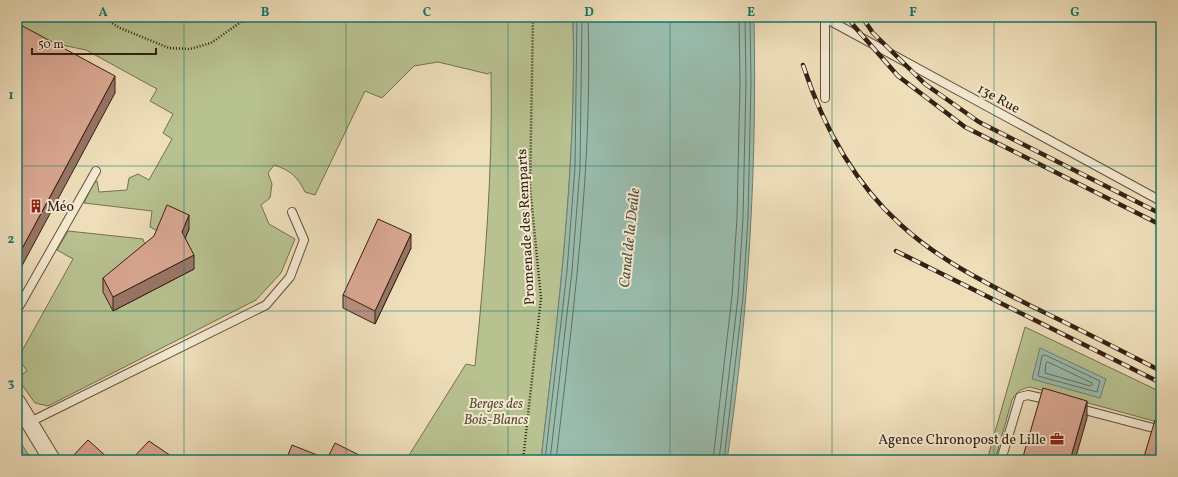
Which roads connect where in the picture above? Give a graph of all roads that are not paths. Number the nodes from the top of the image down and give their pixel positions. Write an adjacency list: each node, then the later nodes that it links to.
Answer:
1 (825, 18): 2 (lane); 4 (lane, 13e Rue)
2 (826, 98)
3 (96, 171): 6 (lane)
4 (1161, 201)
5 (292, 212): 8 (lane)
6 (17, 310)
7 (17, 402): 8 (street)
8 (30, 422): 10 (street)
9 (1161, 430): 11 (lane)
10 (52, 460)
11 (1001, 460)

